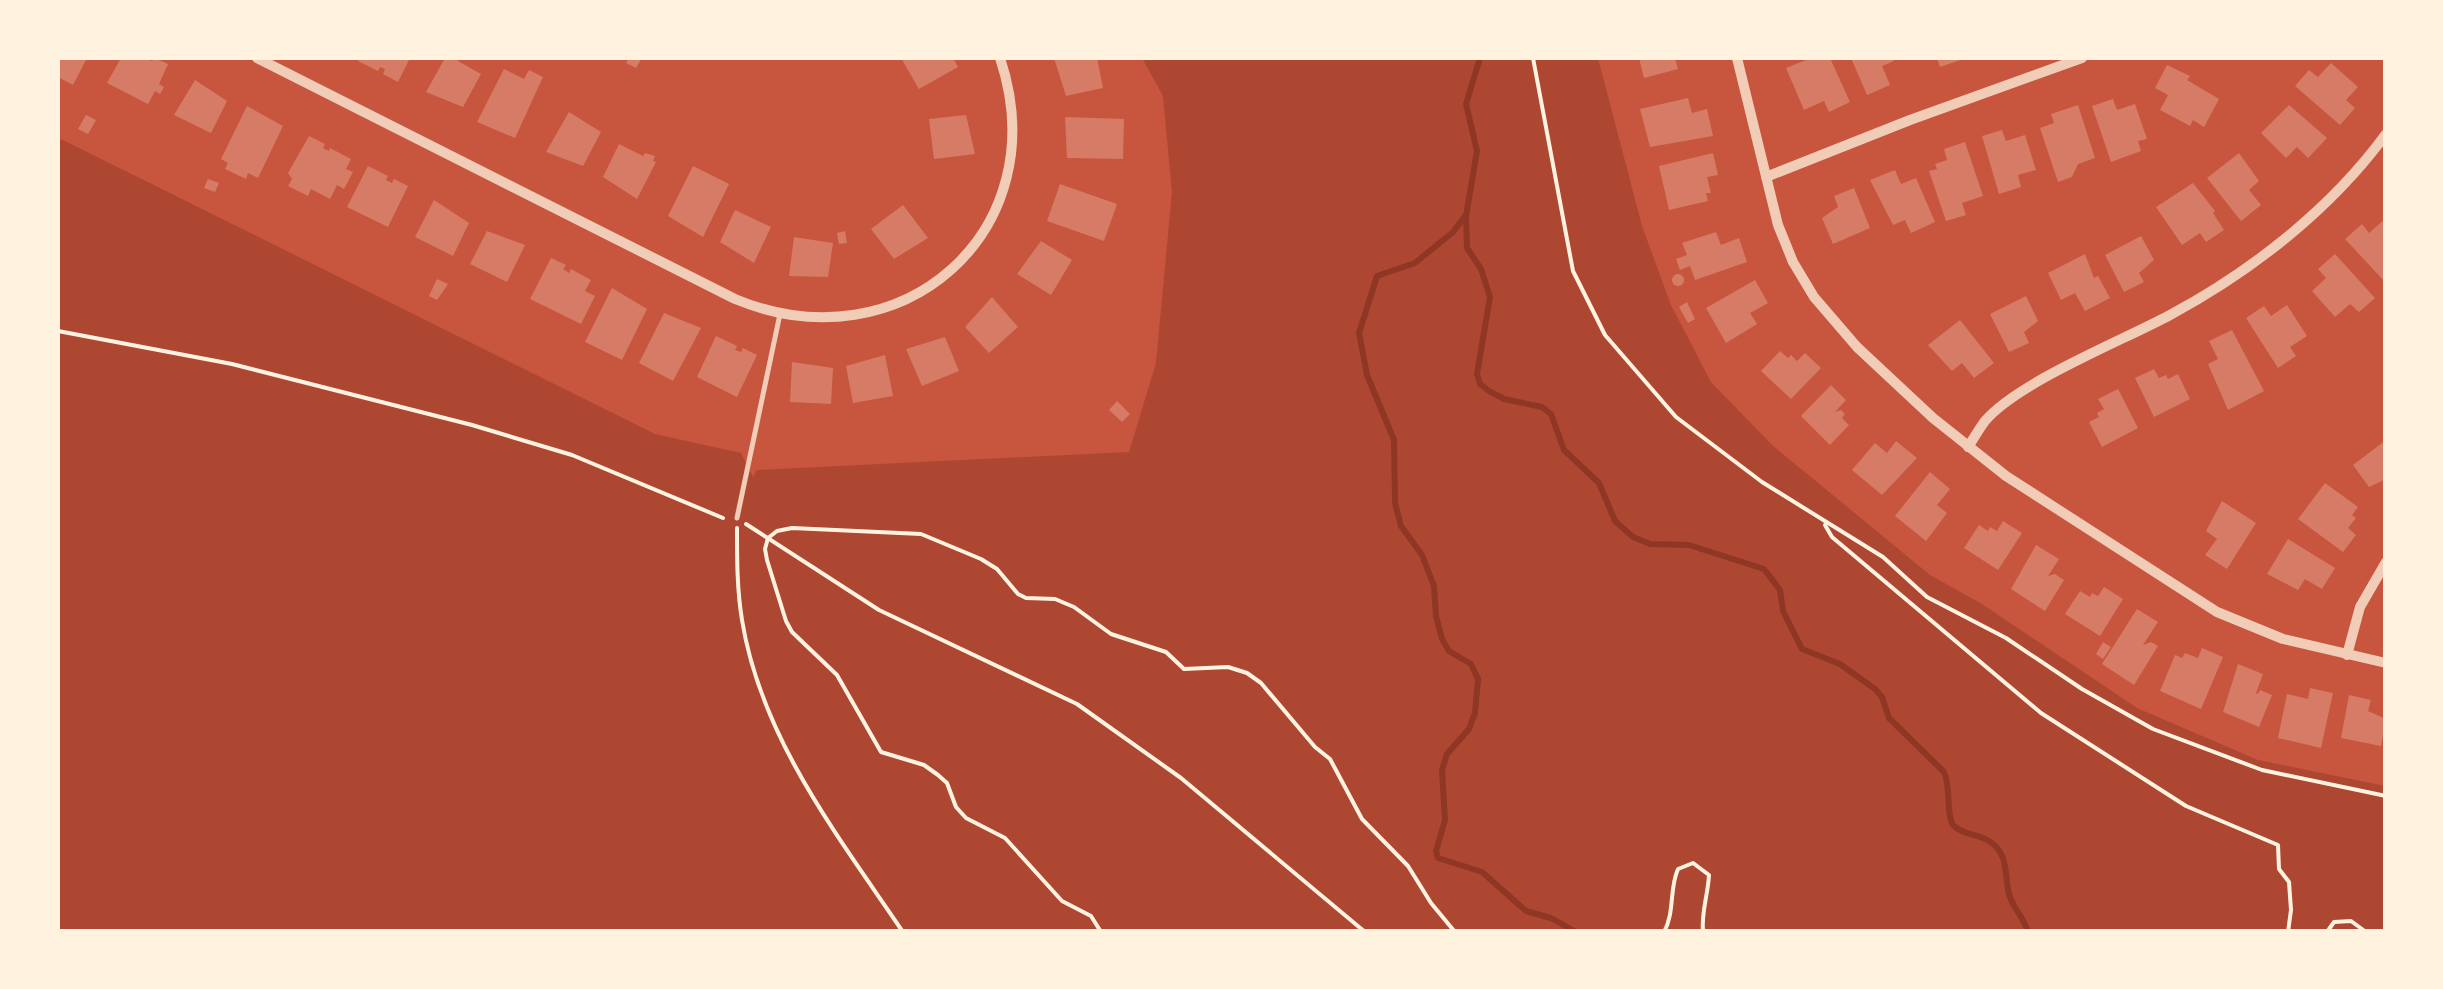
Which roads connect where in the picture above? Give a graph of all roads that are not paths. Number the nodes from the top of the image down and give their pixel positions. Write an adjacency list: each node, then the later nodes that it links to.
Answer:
1 (258, 58): 7 (street)
2 (1000, 58): 7 (street)
3 (1737, 58): 6 (street)
4 (2082, 58): 6 (street)
5 (2386, 134): 8 (street)
6 (1766, 178): 8 (street)
7 (780, 314): 9 (lane)
8 (1968, 446): 11 (street)
9 (738, 518)
10 (2386, 562): 11 (street)
11 (2347, 655): 12 (street)
12 (2386, 663)

